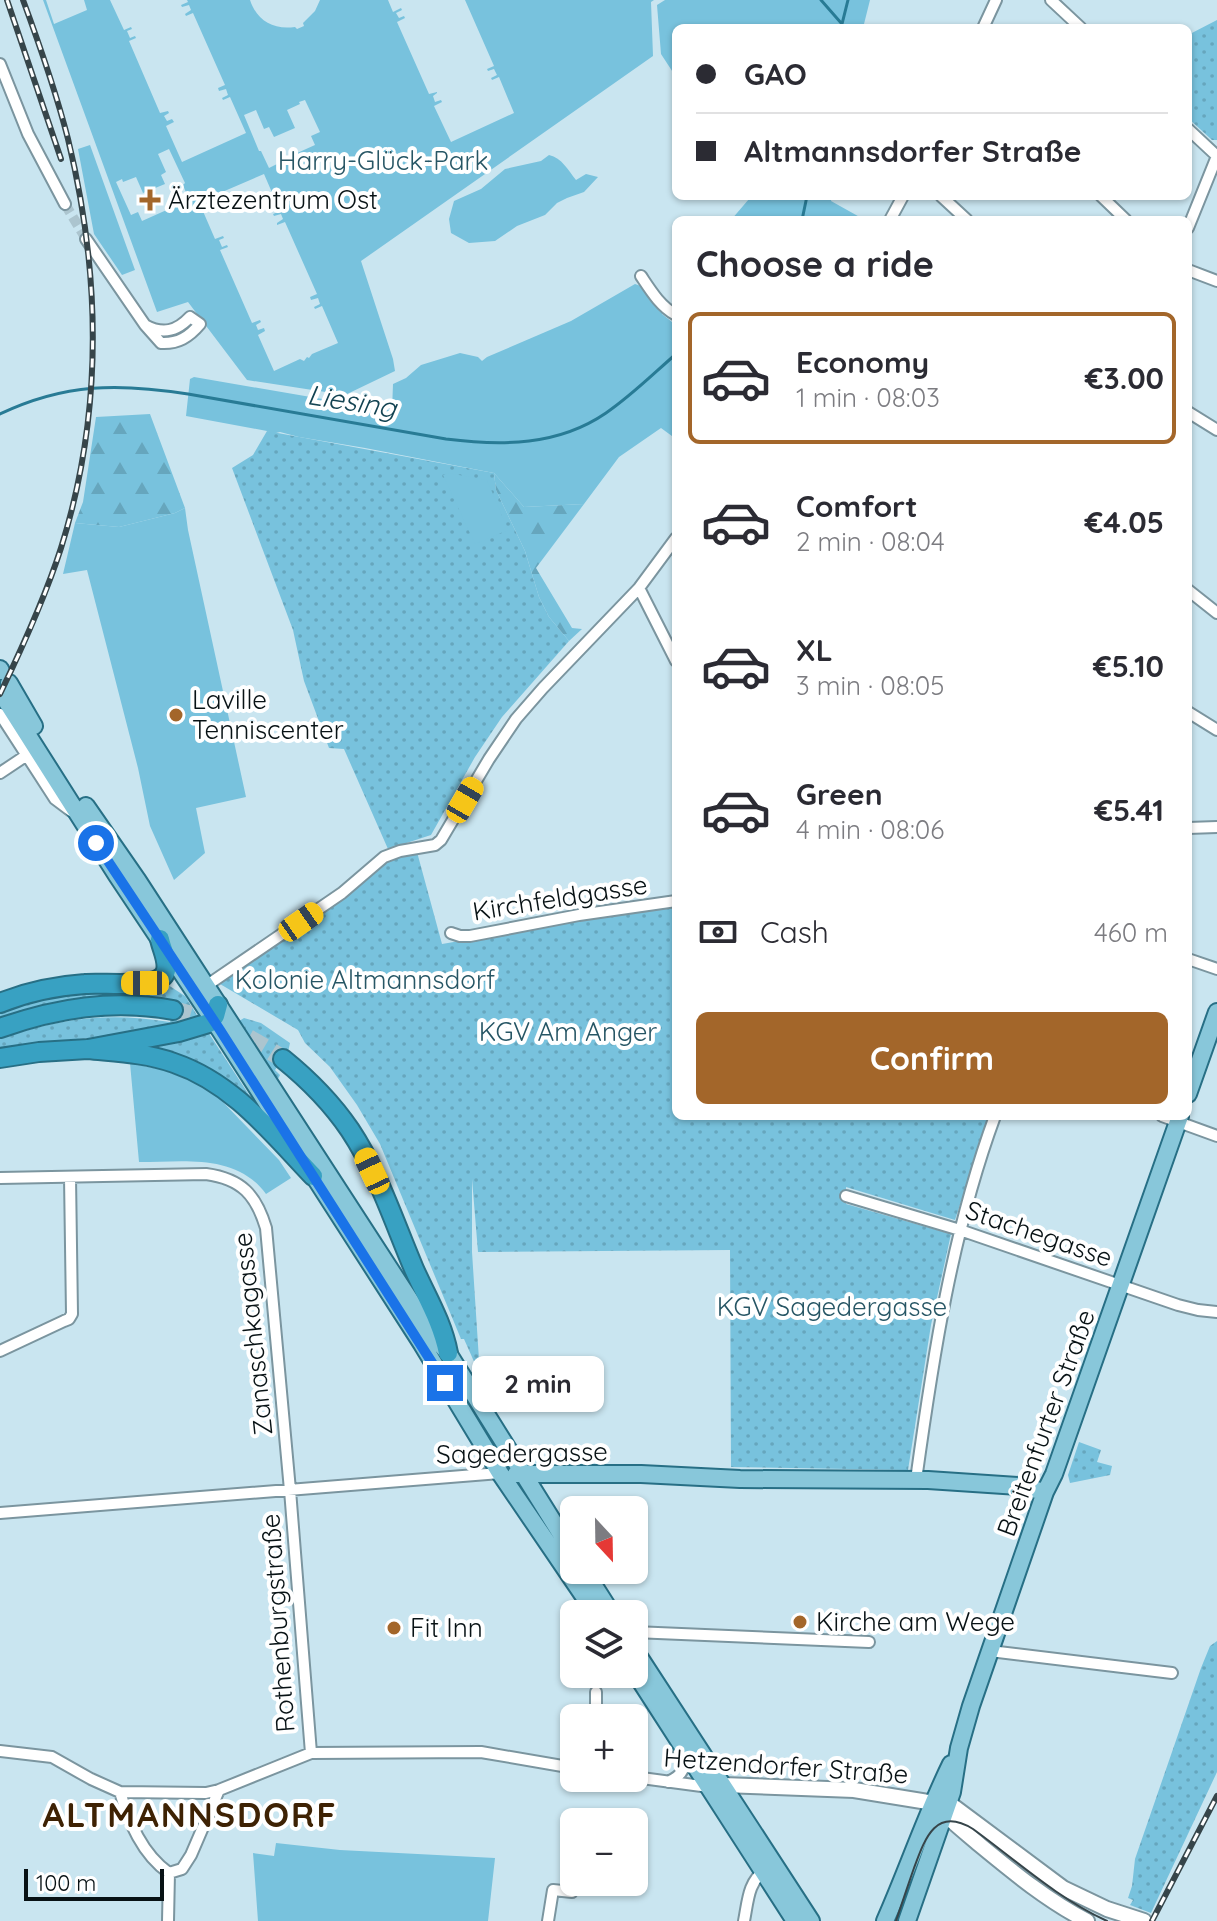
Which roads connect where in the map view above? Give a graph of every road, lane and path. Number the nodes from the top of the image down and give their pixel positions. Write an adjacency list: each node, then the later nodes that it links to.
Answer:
1 (996, 0): 3 (street)
2 (1051, 0): 4 (street)
3 (985, 24)
4 (1077, 24)
5 (0, 64): 10 (street)
6 (1192, 133): 7 (street)
7 (1217, 156): 13 (street)
8 (945, 200): 11 (street)
9 (1105, 200): 12 (street)
10 (65, 204)
11 (963, 216)
12 (1122, 216)
13 (1192, 218)
14 (86, 239): 19 (street)
15 (1192, 272): 17 (street)
16 (641, 276): 18 (street)
17 (1217, 281)
18 (672, 312)
19 (145, 325): 19 (street)
20 (1192, 414): 21 (street)
21 (1217, 430)
22 (672, 543): 23 (street)
23 (639, 588): 26 (street); 41 (street)
24 (1192, 593): 25 (street)
25 (1217, 613)
26 (672, 653)
27 (3, 680): 33 (main road); 41 (main road)
28 (0, 714): 31 (street)
29 (1192, 714): 30 (street)
30 (1217, 730)
31 (27, 755): 32 (street); 33 (street)
32 (0, 773)
33 (82, 820): 38 (main road)
34 (1217, 827): 35 (street)
35 (1192, 828)
36 (672, 902): 37 (street, Kirchfeldgasse)
37 (451, 933)
38 (160, 939): 42 (highway); 45 (main road)
39 (1192, 960): 40 (street)
40 (1217, 969)
41 (206, 986): 45 (main road)
42 (0, 1003)
43 (173, 1010): 46 (highway)
44 (1217, 1012): 50 (main road)
45 (210, 1017): 47 (highway); 55 (main road); 63 (main road)
46 (0, 1028)
47 (88, 1049): 48 (highway); 55 (highway)
48 (0, 1058)
49 (283, 1059): 63 (highway)
50 (1192, 1083)
51 (994, 1120): 59 (street)
52 (1179, 1120): 60 (main road, Breitenfurter Straße)
53 (1181, 1120): 54 (street)
54 (1217, 1136)
55 (313, 1176): 64 (main road)
56 (70, 1177): 57 (street, Zanaschkagasse); 62 (street); 67 (street, Zanaschkagasse)
57 (0, 1178)
58 (846, 1196): 59 (street, Stachegasse)
59 (960, 1230): 60 (street, Stachegasse); 66 (street)
60 (1120, 1285): 61 (street, Stachegasse); 68 (main road, Breitenfurter Straße)
61 (1217, 1312)
62 (0, 1351)
63 (448, 1353): 65 (main road)
64 (500, 1473): 65 (main road, Sagedergasse); 67 (street, Sagedergasse); 71 (main road)
65 (523, 1474): 66 (main road, Sagedergasse); 70 (main road)
66 (916, 1480): 68 (main road, Sagedergasse)
67 (290, 1490): 69 (street, Sagedergasse); 82 (street, Rothenburgstraße)
68 (1045, 1492): 74 (main road, Breitenfurter Straße)
69 (0, 1513)
70 (560, 1533)
71 (586, 1600)
72 (648, 1633): 73 (street)
73 (869, 1642)
74 (990, 1651): 76 (street); 89 (main road, Breitenfurter Straße)
75 (648, 1672): 86 (main road)
76 (1172, 1673)
77 (645, 1688): 80 (main road)
78 (596, 1692): 79 (street)
79 (596, 1704)
80 (667, 1721): 85 (street); 86 (main road)
81 (0, 1751): 88 (street)
82 (311, 1753): 83 (street); 87 (street)
83 (560, 1766)
84 (648, 1779): 85 (street, Hetzendorfer Straße)
85 (666, 1782): 86 (street, Hetzendorfer Straße)
86 (716, 1786): 89 (main road, Hetzendorfer Straße); 90 (main road)
87 (219, 1790): 88 (street); 91 (street)
88 (120, 1792): 91 (street)
89 (946, 1819): 93 (main road, Hetzendorfer Straße); 99 (main road, Breitenfurter Straße); 100 (main road, Breitenfurter Straße); 101 (main road, Hetzendorfer Straße)
90 (768, 1868): 96 (street); 97 (main road); 98 (main road)
91 (169, 1873): 94 (street)
92 (560, 1891): 95 (street)
93 (1117, 1918): 102 (main road, Hetzendorfer Straße)
94 (168, 1921)
95 (548, 1921)
96 (744, 1921)
97 (795, 1921)
98 (811, 1921)
99 (885, 1921)
100 (907, 1921)
101 (1087, 1921)
102 (1144, 1921)

